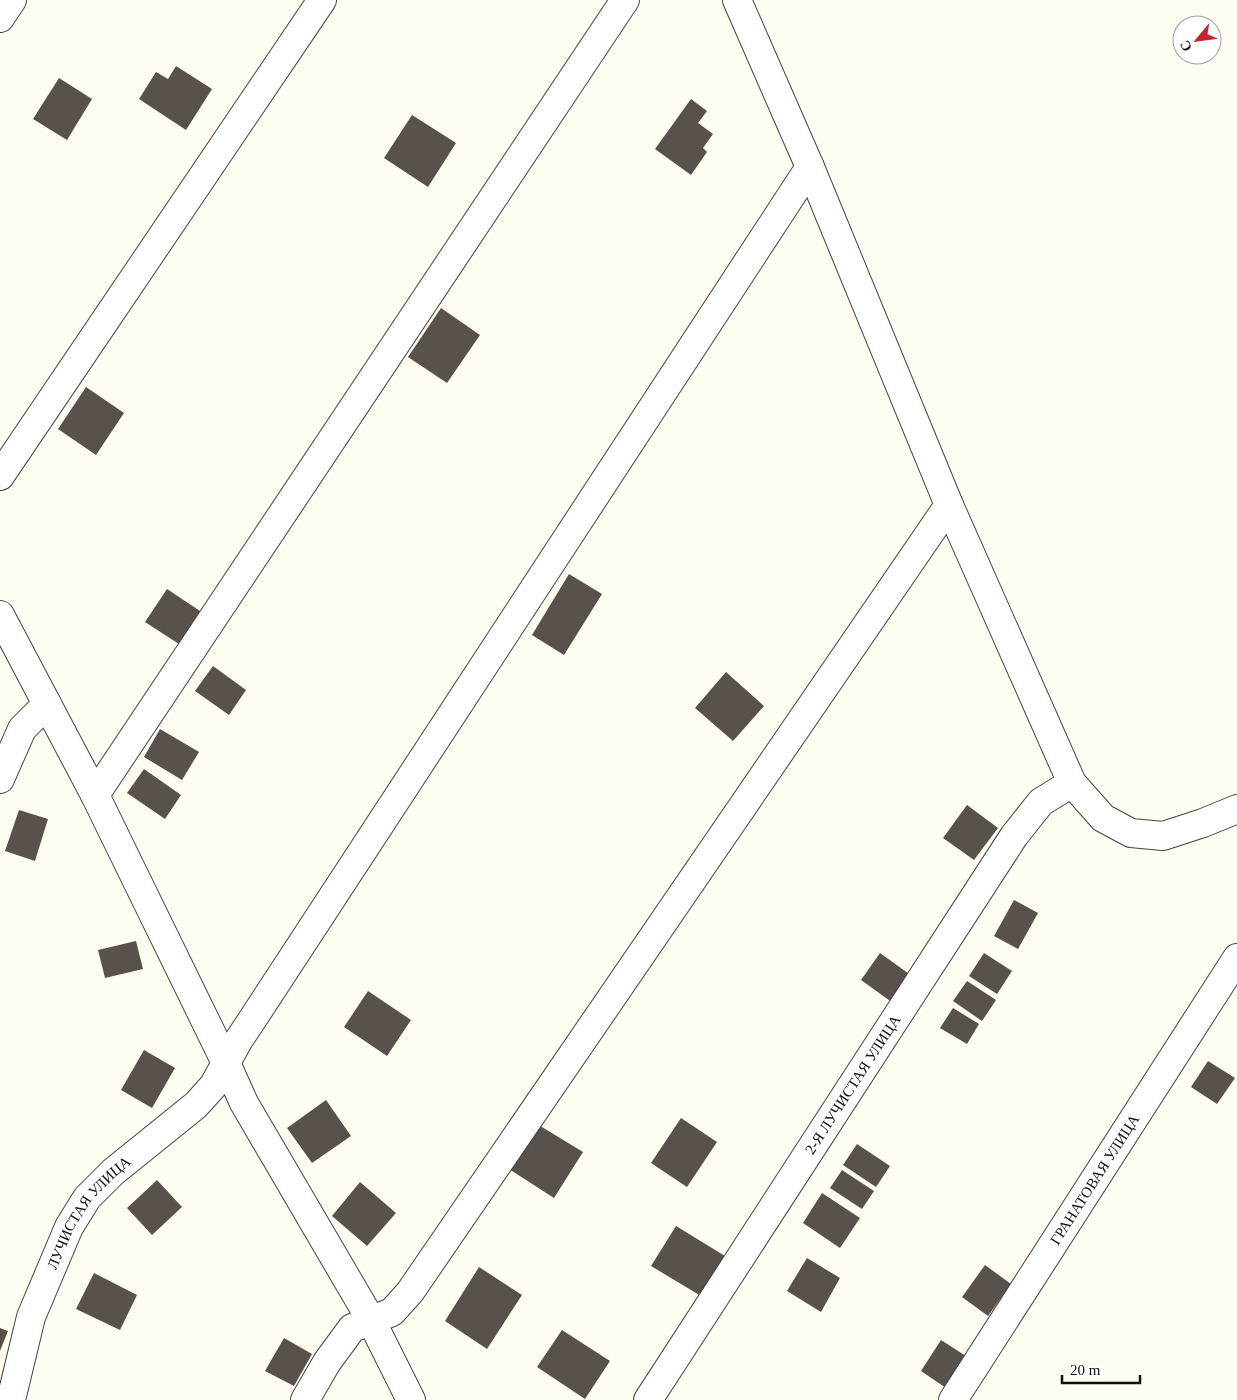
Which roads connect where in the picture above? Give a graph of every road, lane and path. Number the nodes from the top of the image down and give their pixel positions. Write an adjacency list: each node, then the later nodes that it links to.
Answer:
1 (12, 0): 5 (street)
2 (322, 0): 7 (street)
3 (625, 0): 13 (street)
4 (737, 0): 6 (street)
5 (0, 18)
6 (810, 167): 8 (street); 16 (street, ЛУЧИСТАЯ УЛИЦА)
7 (0, 476)
8 (949, 505): 12 (street); 17 (street)
9 (0, 615): 10 (street)
10 (47, 704): 11 (street); 13 (street)
11 (0, 779)
12 (1072, 783): 14 (street); 21 (street, 2-Я ЛУЧИСТАЯ УЛИЦА)
13 (95, 795): 16 (street)
14 (1237, 808)
15 (1237, 958): 22 (street, ГРАНАТОВАЯ УЛИЦА)
16 (226, 1063): 17 (street); 18 (street, ЛУЧИСТАЯ УЛИЦА)
17 (371, 1320): 19 (street); 20 (street)
18 (11, 1400)
19 (305, 1400)
20 (411, 1400)
21 (648, 1400)
22 (953, 1400)

